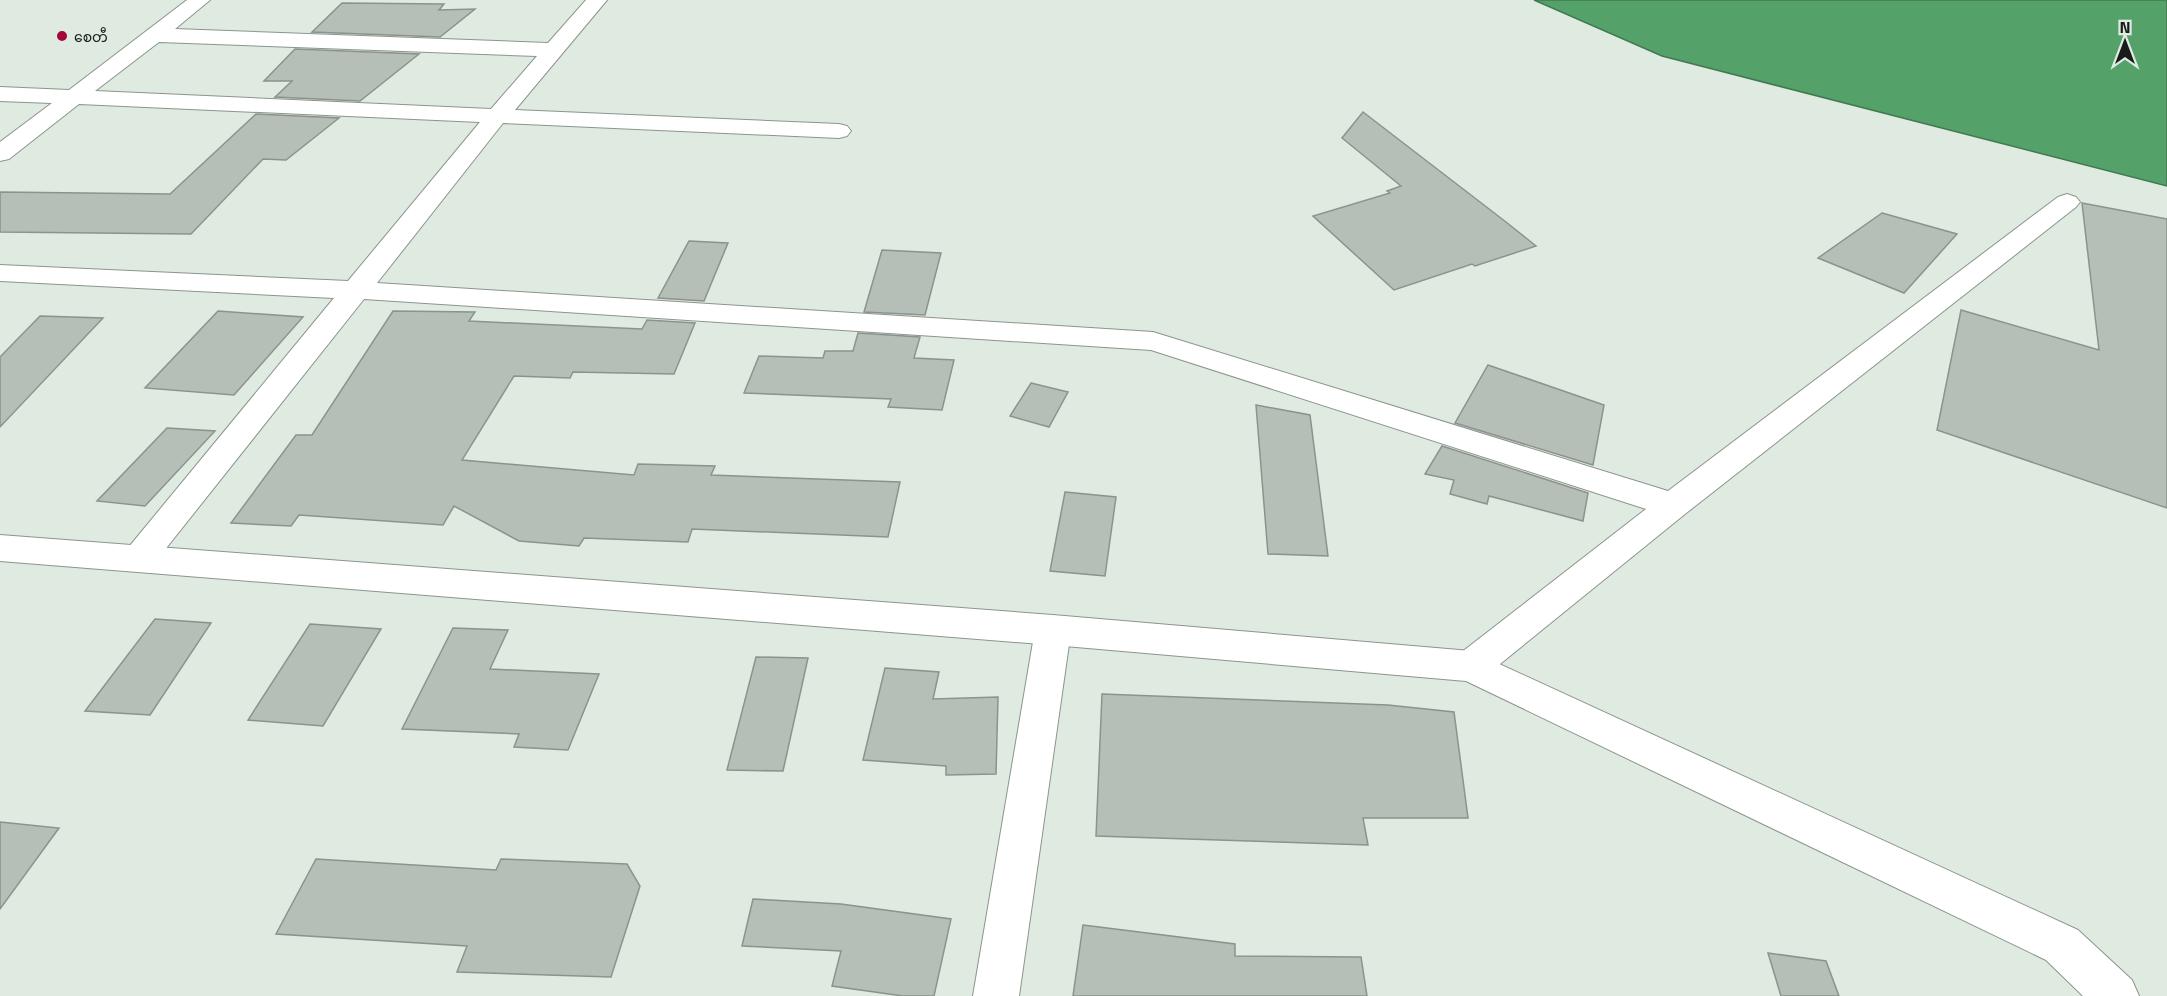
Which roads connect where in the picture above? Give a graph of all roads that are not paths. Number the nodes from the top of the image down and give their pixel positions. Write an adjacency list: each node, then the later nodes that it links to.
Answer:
1 (200, 0): 3 (street)
2 (597, 0): 4 (street)
3 (154, 35): 4 (street); 6 (street)
4 (554, 50): 7 (street)
5 (0, 94): 6 (street)
6 (74, 98): 7 (street); 9 (street)
7 (497, 116): 8 (street); 12 (street)
8 (839, 131)
9 (0, 154)
10 (2067, 202): 13 (street)
11 (0, 273): 12 (street)
12 (354, 290): 13 (street); 15 (street)
13 (1673, 505): 17 (street)
14 (0, 548): 15 (street)
15 (140, 557): 16 (street)
16 (1053, 630): 17 (street); 18 (street)
17 (1471, 666): 19 (street)
18 (996, 996)
19 (2116, 996)

